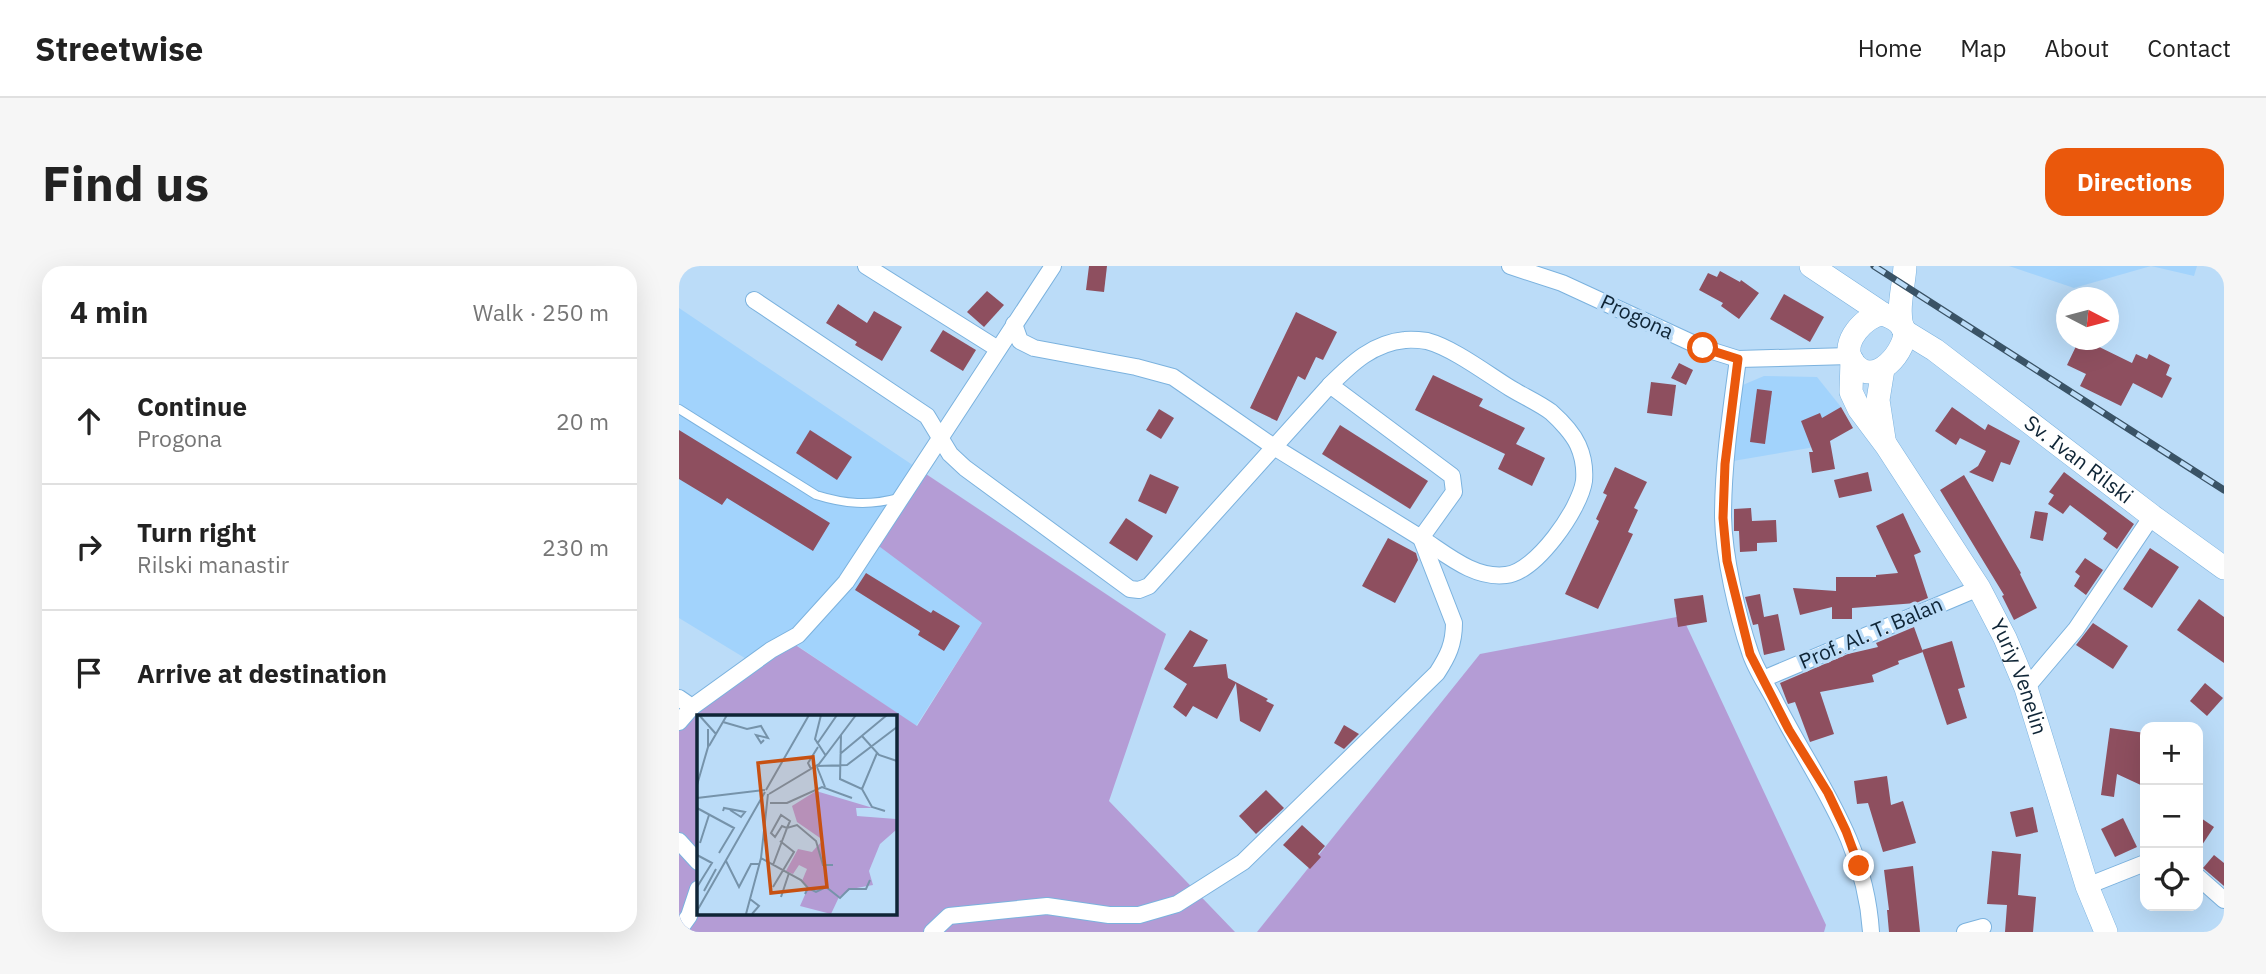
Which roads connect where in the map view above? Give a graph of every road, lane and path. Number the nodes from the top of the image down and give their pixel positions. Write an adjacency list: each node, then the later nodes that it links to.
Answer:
1 (866, 266): 9 (street)
2 (1053, 266): 8 (street)
3 (1510, 266): 11 (street, Progona)
4 (1811, 266): 7 (street, Sv. Ivan Rilski)
5 (1905, 266): 7 (street)
6 (754, 300): 15 (street)
7 (1892, 322): 10 (street); 12 (street); 19 (street, Sv. Ivan Rilski)
8 (1014, 324): 9 (street); 17 (street)
9 (998, 349): 15 (street)
10 (1851, 358): 11 (street, Progona); 12 (street); 16 (street, Yuriy Venelin)
11 (1738, 359): 23 (street)
12 (1883, 369): 16 (street, Yuriy Venelin)
13 (1330, 385): 17 (street); 20 (street); 20 (street)
14 (679, 409): 18 (lane)
15 (941, 439): 17 (street); 18 (street)
16 (1886, 445): 22 (street, Yuriy Venelin)
17 (1274, 447): 20 (street)
18 (901, 497): 25 (street)
19 (2152, 516): 21 (street, Sv. Ivan Rilski); 24 (street)
20 (1421, 538): 36 (street)
21 (2224, 568)
22 (1979, 588): 23 (street, Prof. Al. T. Balan); 24 (street, Yuriy Venelin)
23 (1763, 678): 37 (street)
24 (2026, 688): 31 (street, Yuriy Venelin)
25 (686, 702): 26 (street)
26 (679, 722)
27 (679, 841): 28 (street)
28 (697, 861)
29 (2140, 865): 31 (street)
30 (2203, 881): 33 (street)
31 (2087, 886): 39 (street, Yuriy Venelin)
32 (697, 892): 35 (street)
33 (2224, 900)
34 (1983, 927): 38 (street)
35 (679, 930)
36 (932, 932)
37 (1871, 932)
38 (1965, 932)
39 (2106, 932)

